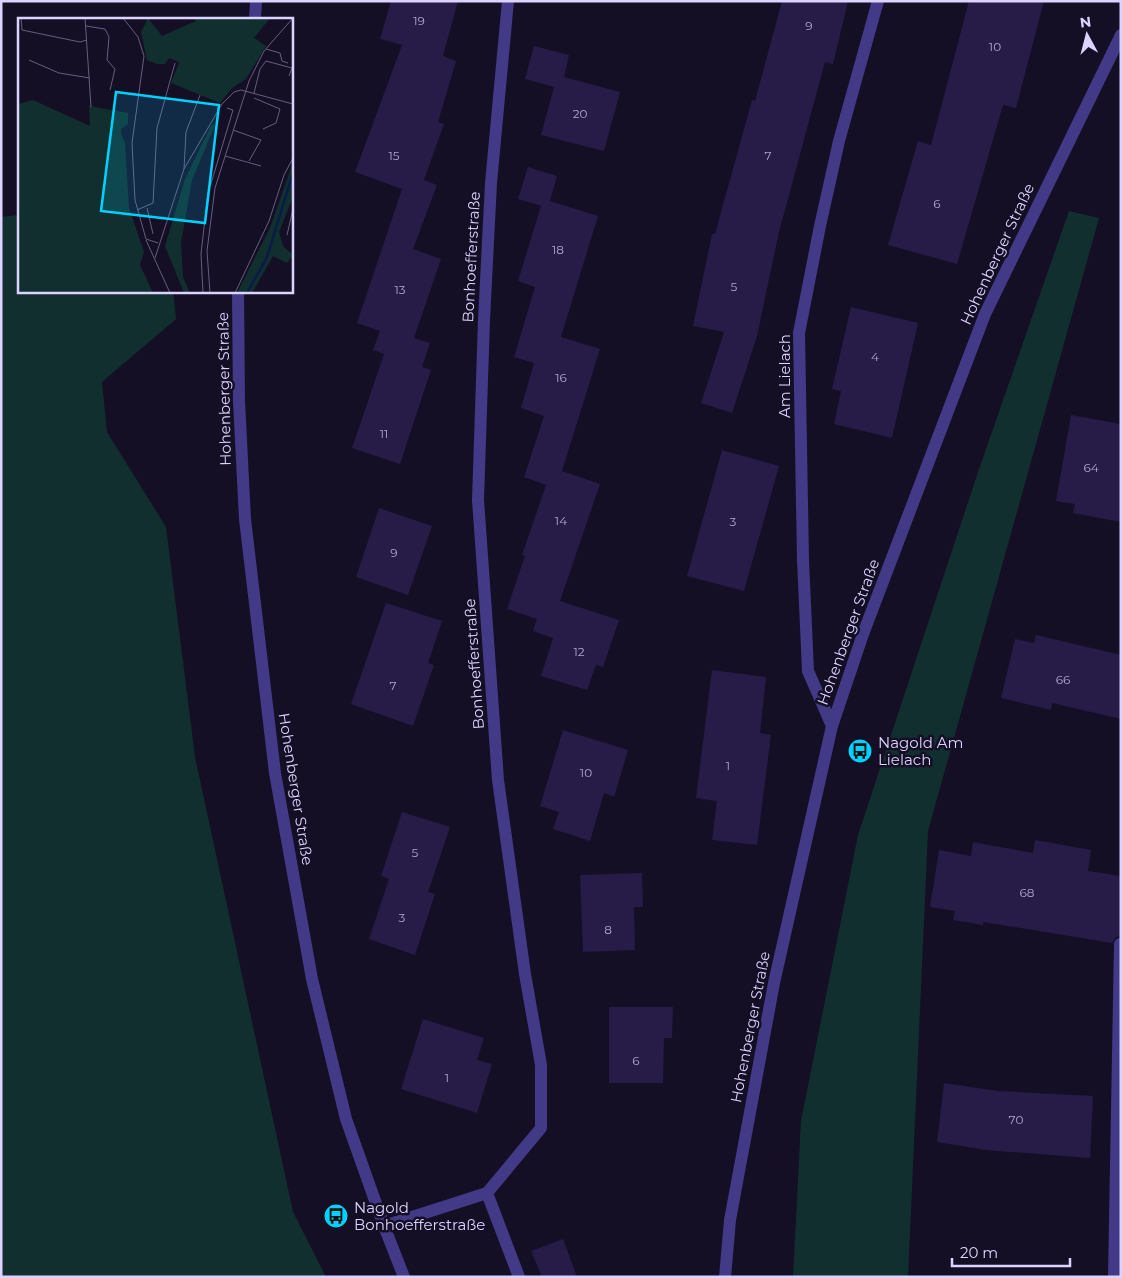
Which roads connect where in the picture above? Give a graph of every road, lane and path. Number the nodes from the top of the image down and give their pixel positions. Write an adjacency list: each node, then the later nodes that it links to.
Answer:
1 (256, 1): 4 (street)
2 (508, 1): 9 (street, Bonhoefferstraße)
3 (878, 1): 7 (street, Am Lielach)
4 (255, 18)
5 (1121, 35): 7 (street, Hohenberger Straße)
6 (238, 292): 10 (street, Hohenberger Straße)
7 (832, 726): 14 (street, Hohenberger Straße)
8 (1120, 944): 11 (street)
9 (487, 1193): 10 (street); 13 (street)
10 (384, 1226): 12 (street, Hohenberger Straße)
11 (1118, 1252): 15 (street)
12 (404, 1277)
13 (519, 1277)
14 (725, 1277)
15 (1114, 1277)

